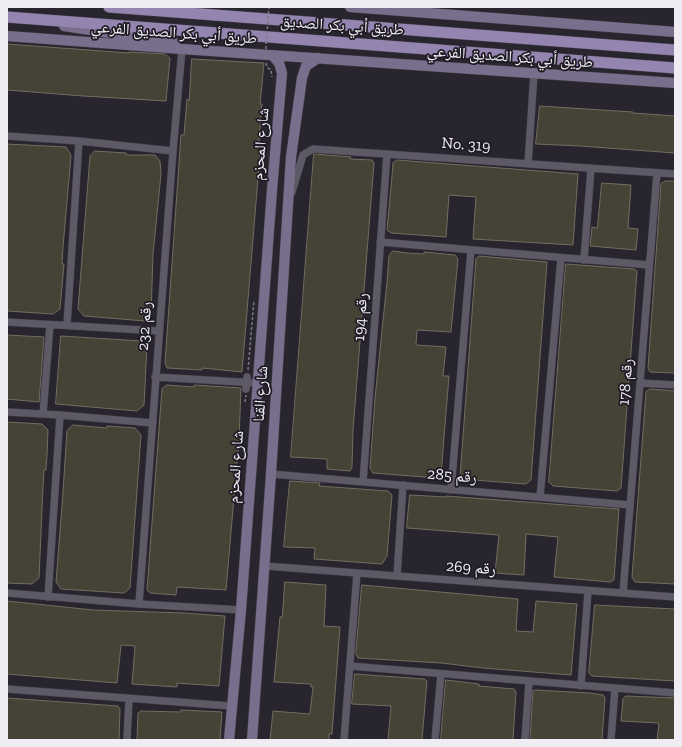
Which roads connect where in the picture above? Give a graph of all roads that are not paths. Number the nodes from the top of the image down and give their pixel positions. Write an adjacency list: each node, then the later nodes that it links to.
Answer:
1 (109, 7): 7 (main road, طريق أبي بكر الصديق)
2 (350, 7): 4 (street)
3 (7, 17): 8 (street); 11 (main road, طريق أبي بكر الصديق)
4 (675, 32)
5 (7, 36): 6 (street, طريق أبي بكر الصديق الفرعي)
6 (182, 49): 8 (street, طريق أبي بكر الصديق الفرعي); 16 (street, رقم 232)
7 (675, 50)
8 (244, 53): 9 (street, طريق أبي بكر الصديق الفرعي)
9 (269, 57): 10 (street, طريق أبي بكر الصديق الفرعي); 23 (street, شارع المحزم)
10 (318, 58): 12 (street, طريق أبي بكر الصديق الفرعي); 18 (street, شارع القنا)
11 (675, 68)
12 (534, 73): 13 (street, طريق أبي بكر الصديق الفرعي); 19 (street)
13 (675, 83)
14 (7, 136): 15 (street)
15 (79, 141): 16 (street); 32 (street)
16 (173, 151): 33 (street, رقم 232)
17 (387, 154): 19 (street, No. 319); 24 (street, No. 319); 25 (street, رقم 194)
18 (291, 157): 23 (street); 24 (street, شارع القنا)
19 (528, 164): 20 (street, No. 319)
20 (591, 168): 21 (street, No. 319); 28 (street)
21 (656, 173): 22 (street, No. 319); 29 (street, رقم 178)
22 (675, 174)
23 (272, 190): 35 (street, شارع المحزم)
24 (289, 199): 42 (street, شارع القنا)
25 (380, 242): 26 (street); 43 (street, رقم 194)
26 (471, 250): 27 (street); 45 (street)
27 (561, 258): 28 (street); 46 (street)
28 (584, 260): 29 (street)
29 (649, 265): 36 (street, رقم 178)
30 (7, 322): 31 (street)
31 (50, 325): 32 (street); 39 (street)
32 (68, 325): 33 (street)
33 (159, 331): 34 (street, رقم 232)
34 (156, 377): 35 (street); 41 (street, رقم 232)
35 (258, 383): 57 (street, شارع المحزم)
36 (640, 383): 37 (street); 47 (street, رقم 178)
37 (675, 385)
38 (7, 412): 39 (street)
39 (43, 414): 40 (street)
40 (60, 415): 41 (street); 54 (street)
41 (153, 423): 56 (street, رقم 232)
42 (271, 474): 43 (street, رقم 285); 48 (street, شارع القنا)
43 (363, 482): 44 (street, رقم 285)
44 (403, 485): 45 (street, رقم 285); 50 (street)
45 (451, 490): 46 (street, رقم 285)
46 (540, 497): 47 (street, رقم 285)
47 (630, 505): 53 (street, رقم 178)
48 (265, 566): 49 (street, رقم 269); 69 (street, شارع القنا)
49 (357, 573): 50 (street, رقم 269); 58 (street)
50 (397, 576): 51 (street, رقم 269)
51 (588, 591): 53 (street, رقم 269); 61 (street)
52 (7, 593): 54 (street)
53 (623, 593): 55 (street, رقم 269)
54 (48, 597): 56 (street)
55 (675, 597)
56 (139, 604): 57 (street)
57 (241, 610): 66 (street, شارع المحزم)
58 (350, 666): 59 (street); 70 (street)
59 (441, 674): 60 (street); 71 (street)
60 (528, 681): 61 (street); 72 (street)
61 (581, 686): 62 (street)
62 (615, 688): 64 (street); 73 (street)
63 (7, 689): 65 (street)
64 (675, 693)
65 (129, 699): 66 (street); 67 (street)
66 (232, 706): 68 (street, شارع المحزم)
67 (127, 740)
68 (229, 740)
69 (252, 740)
70 (344, 740)
71 (435, 740)
72 (525, 740)
73 (611, 740)

